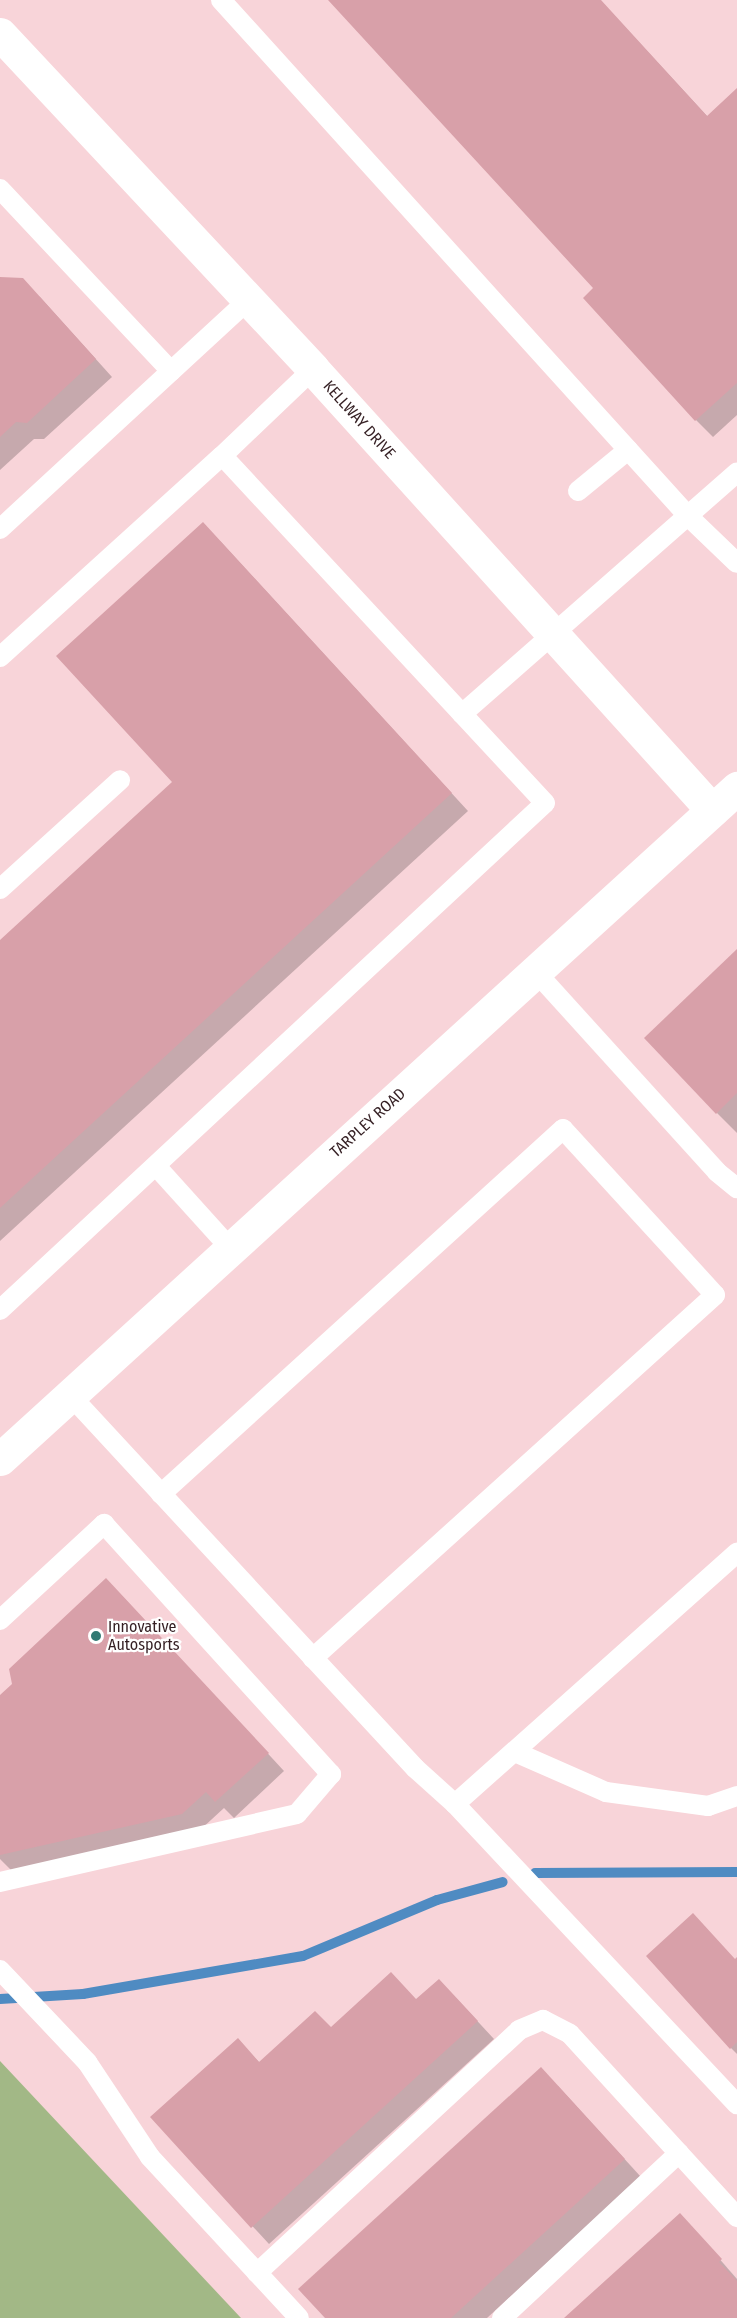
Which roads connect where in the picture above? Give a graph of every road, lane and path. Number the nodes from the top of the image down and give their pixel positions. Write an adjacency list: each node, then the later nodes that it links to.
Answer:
1 (221, 0): 7 (lane)
2 (0, 34): 4 (street, KELLWAY DRIVE)
3 (0, 189): 6 (lane)
4 (248, 300): 5 (street, KELLWAY DRIVE); 6 (lane)
5 (313, 369): 8 (lane); 14 (street, KELLWAY DRIVE)
6 (171, 371): 12 (lane)
7 (628, 450): 10 (lane); 11 (lane)
8 (222, 456): 15 (lane); 16 (lane)
9 (737, 472): 11 (lane)
10 (578, 491)
11 (689, 517): 13 (lane); 14 (lane)
12 (0, 529)
13 (737, 563)
14 (552, 633): 16 (lane); 19 (street, KELLWAY DRIVE)
15 (0, 657)
16 (462, 714): 22 (lane)
17 (120, 780): 20 (lane)
18 (737, 788): 19 (street, TARPLEY ROAD)
19 (712, 810): 21 (street, TARPLEY ROAD)
20 (0, 889)
21 (535, 971): 23 (lane); 24 (street, TARPLEY ROAD)
22 (156, 1166): 24 (lane); 25 (lane)
23 (737, 1188)
24 (230, 1248): 26 (street, TARPLEY ROAD)
25 (0, 1310)
26 (70, 1395): 27 (street, TARPLEY ROAD); 28 (lane)
27 (0, 1459)
28 (161, 1494): 31 (lane); 31 (lane)
29 (737, 1553): 32 (lane)
30 (0, 1620): 35 (lane)
31 (313, 1658): 34 (lane)
32 (514, 1752): 33 (lane); 34 (lane)
33 (737, 1796)
34 (455, 1804): 37 (lane)
35 (0, 1882)
36 (0, 1970): 40 (lane)
37 (737, 2104)
38 (679, 2154): 39 (lane); 40 (lane); 42 (lane)
39 (737, 2217)
40 (257, 2273): 41 (lane)
41 (299, 2318)
42 (502, 2318)

